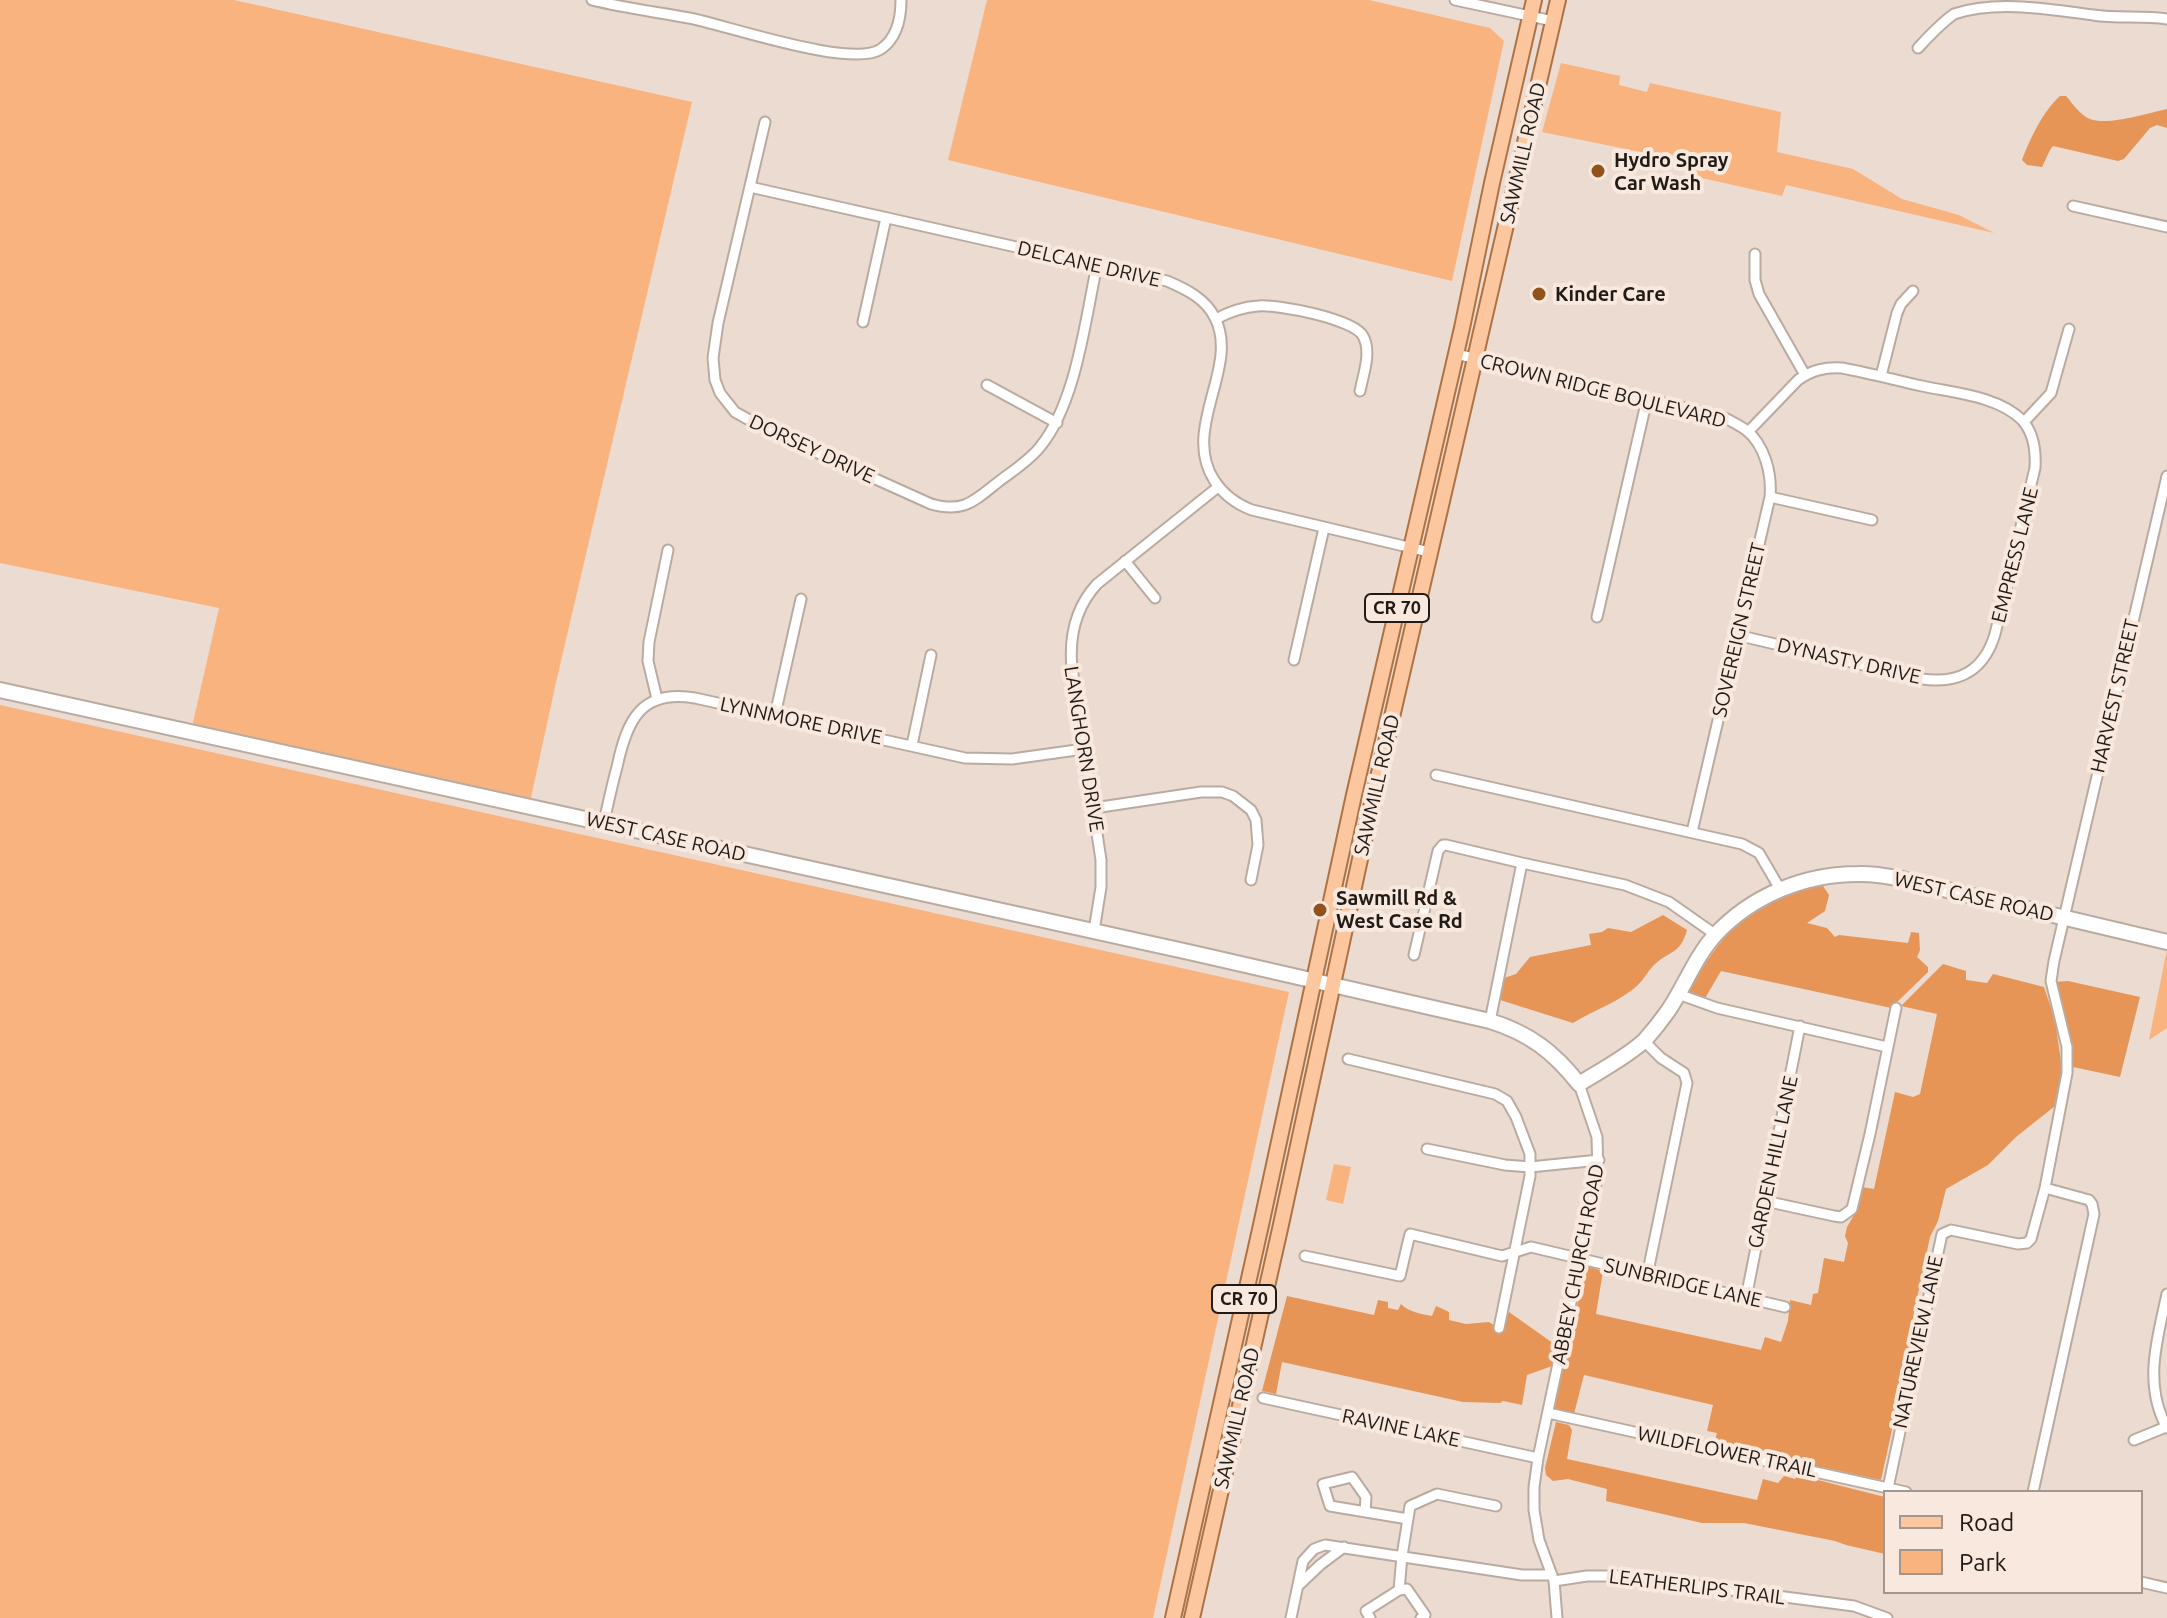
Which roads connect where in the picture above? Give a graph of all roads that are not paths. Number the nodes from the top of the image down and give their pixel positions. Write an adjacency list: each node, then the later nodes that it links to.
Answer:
1 (592, 0): 2 (street)
2 (901, 0)
3 (1455, 0): 6 (street)
4 (1534, 0): 6 (main road, SAWMILL ROAD / CR 70)
5 (1558, 0): 8 (main road, SAWMILL ROAD / CR 70)
6 (1531, 16): 8 (street); 21 (main road, SAWMILL ROAD / CR 70)
7 (2167, 19): 9 (street)
8 (1553, 21): 22 (main road, SAWMILL ROAD / CR 70)
9 (1918, 48)
10 (765, 122): 11 (street, DORSEY DRIVE)
11 (750, 187): 13 (street, DELCANE DRIVE); 29 (street, DORSEY DRIVE)
12 (2073, 206): 14 (street)
13 (886, 218): 16 (street, DELCANE DRIVE); 19 (street)
14 (2167, 227)
15 (1755, 254): 23 (street)
16 (1097, 265): 18 (street, DELCANE DRIVE); 29 (street, DORSEY DRIVE)
17 (1913, 291): 24 (street)
18 (1216, 319): 26 (street); 32 (street)
19 (863, 322)
20 (2069, 329): 28 (street)
21 (1456, 354): 22 (street, CROWN RIDGE BOULEVARD); 36 (main road, SAWMILL ROAD / CR 70)
22 (1474, 359): 27 (street, CROWN RIDGE BOULEVARD); 38 (main road, SAWMILL ROAD / CR 70)
23 (1805, 375): 24 (street); 30 (street)
24 (1881, 376): 28 (street)
25 (987, 385): 29 (street)
26 (1360, 391)
27 (1647, 399): 30 (street, CROWN RIDGE BOULEVARD); 42 (street)
28 (2024, 422): 46 (street, EMPRESS LANE)
29 (1057, 423)
30 (1748, 432): 33 (street, SOVEREIGN STREET)
31 (2167, 476): 59 (street, HARVEST STREET)
32 (1218, 487): 35 (street); 39 (street, LANGHORN DRIVE)
33 (1770, 497): 34 (street); 43 (street, SOVEREIGN STREET)
34 (1872, 520)
35 (1324, 528): 36 (street); 45 (street)
36 (1411, 548): 38 (street); 64 (main road, SAWMILL ROAD / CR 70)
37 (668, 550): 48 (street)
38 (1429, 552): 65 (main road, SAWMILL ROAD / CR 70)
39 (1125, 561): 40 (street); 51 (street, LANGHORN DRIVE)
40 (1155, 598)
41 (801, 599): 49 (street)
42 (1597, 617)
43 (1737, 635): 46 (street, DYNASTY DRIVE); 55 (street, SOVEREIGN STREET)
44 (931, 655): 50 (street)
45 (1294, 660)
46 (1962, 676)
47 (0, 690): 54 (main road, WEST CASE ROAD)
48 (657, 699): 49 (street, LYNNMORE DRIVE); 54 (street)
49 (775, 715): 50 (street, LYNNMORE DRIVE)
50 (912, 745): 51 (street, LYNNMORE DRIVE)
51 (1084, 749): 53 (street, LANGHORN DRIVE)
52 (1436, 775): 55 (street)
53 (1094, 808): 57 (street); 60 (street, LANGHORN DRIVE)
54 (604, 822): 60 (main road, WEST CASE ROAD)
55 (1692, 832): 58 (street)
56 (1522, 863): 61 (street); 63 (street); 68 (street)
57 (1251, 880)
58 (1780, 889): 59 (main road, WEST CASE ROAD); 61 (main road, WEST CASE ROAD)
59 (2064, 917): 62 (main road, WEST CASE ROAD); 77 (street, NATUREVIEW LANE)
60 (1094, 931): 64 (main road, WEST CASE ROAD)
61 (1716, 935): 66 (main road, WEST CASE ROAD)
62 (2167, 942)
63 (1414, 955)
64 (1314, 981): 65 (main road, WEST CASE ROAD); 106 (main road, SAWMILL ROAD / CR 70)
65 (1333, 985): 68 (main road, ABBEY CHURCH ROAD); 107 (main road, SAWMILL ROAD / CR 70)
66 (1678, 994): 69 (street); 70 (main road, WEST CASE ROAD)
67 (1896, 1008): 71 (street)
68 (1490, 1021): 73 (main road, ABBEY CHURCH ROAD)
69 (1800, 1026): 71 (street); 78 (street, GARDEN HILL LANE)
70 (1644, 1041): 73 (main road, WEST CASE ROAD); 82 (street)
71 (1887, 1047): 78 (street)
72 (1348, 1059): 76 (street)
73 (1579, 1084): 75 (street, ABBEY CHURCH ROAD)
74 (1427, 1149): 76 (street)
75 (1599, 1160): 76 (street); 81 (street, ABBEY CHURCH ROAD)
76 (1530, 1167): 79 (street)
77 (2045, 1188): 93 (street, NATUREVIEW LANE); 95 (street)
78 (1765, 1201): 84 (street, GARDEN HILL LANE)
79 (1514, 1253): 80 (street, SUNBRIDGE LANE); 81 (street, SUNBRIDGE LANE); 87 (street)
80 (1305, 1256)
81 (1582, 1259): 82 (street, SUNBRIDGE LANE); 89 (street, ABBEY CHURCH ROAD)
82 (1647, 1276): 84 (street, SUNBRIDGE LANE)
83 (2167, 1294): 86 (street)
84 (1746, 1298): 85 (street, SUNBRIDGE LANE)
85 (1785, 1307)
86 (2164, 1319): 90 (street)
87 (1499, 1328)
88 (1263, 1398): 92 (street, RAVINE LAKE)
89 (1548, 1413): 92 (street, ABBEY CHURCH ROAD); 93 (street, WILDFLOWER TRAIL)
90 (2167, 1427): 91 (street)
91 (2134, 1440)
92 (1538, 1458): 101 (street, ABBEY CHURCH ROAD)
93 (1888, 1488): 94 (street, WILDFLOWER TRAIL)
94 (1897, 1490)
95 (2033, 1490)
96 (1496, 1506): 98 (street)
97 (1365, 1512): 97 (street); 98 (street)
98 (1408, 1519): 100 (street)
99 (1344, 1547): 100 (street, LEATHERLIPS TRAIL); 103 (street); 103 (street)
100 (1402, 1556): 101 (street, LEATHERLIPS TRAIL); 105 (street)
101 (1553, 1578): 111 (street, ABBEY CHURCH ROAD); 112 (street, LEATHERLIPS TRAIL)
102 (2143, 1582): 104 (street)
103 (1298, 1586): 108 (street)
104 (2167, 1588)
105 (1399, 1590): 109 (street); 110 (street)
106 (1173, 1618)
107 (1192, 1618)
108 (1291, 1618)
109 (1370, 1618)
110 (1421, 1618)
111 (1557, 1618)
112 (1887, 1618)

